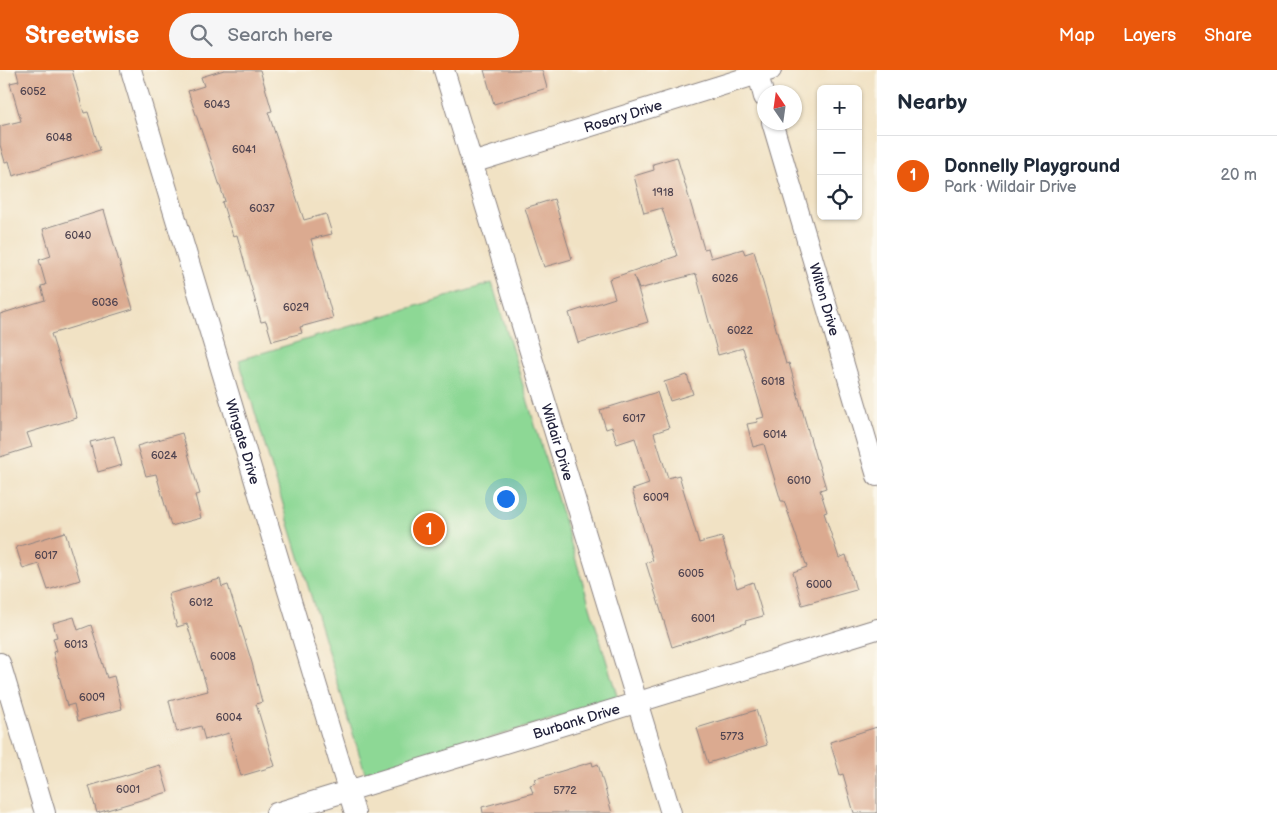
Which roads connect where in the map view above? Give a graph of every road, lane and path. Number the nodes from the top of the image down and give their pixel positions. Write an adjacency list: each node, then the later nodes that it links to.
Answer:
1 (131, 70): 11 (street, Wingate Drive)
2 (444, 70): 6 (street, Wildair Drive)
3 (762, 71): 4 (street); 6 (street, Rosary Drive)
4 (763, 85)
5 (774, 130): 7 (street, Wilton Drive)
6 (472, 163): 10 (street, Wildair Drive)
7 (877, 476)
8 (877, 629): 10 (street, Burbank Drive)
9 (0, 663): 12 (street)
10 (637, 702): 11 (street, Burbank Drive); 15 (street, Wildair Drive)
11 (348, 791): 13 (street, Burbank Drive); 14 (street, Wingate Drive)
12 (45, 813)
13 (276, 813)
14 (355, 813)
15 (671, 813)

